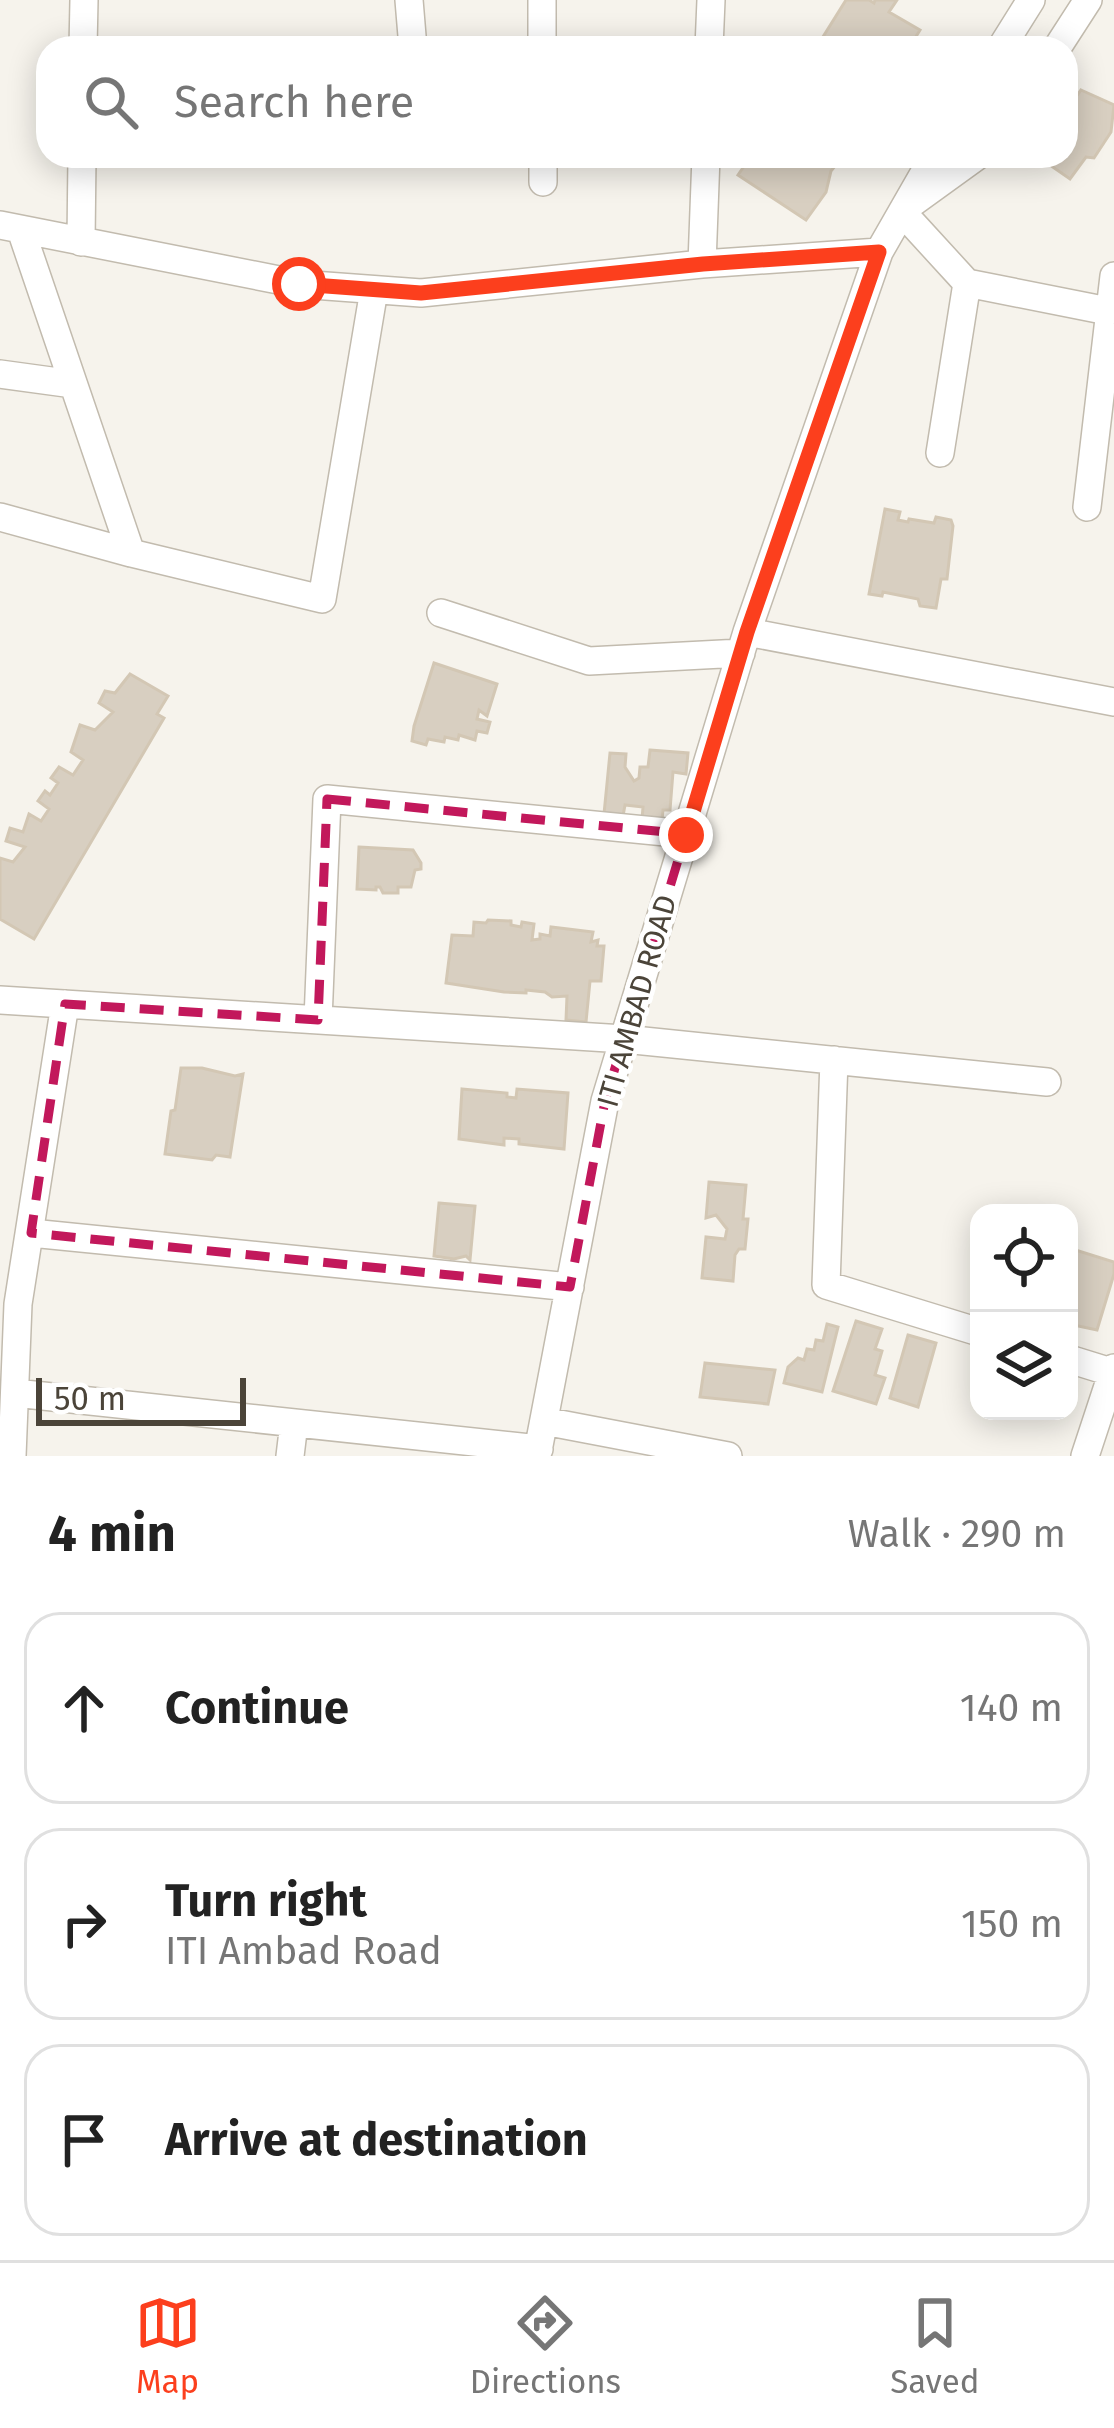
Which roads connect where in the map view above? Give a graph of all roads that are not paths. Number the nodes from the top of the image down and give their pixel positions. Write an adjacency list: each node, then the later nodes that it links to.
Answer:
1 (84, 0): 7 (street)
2 (409, 0): 8 (street)
3 (542, 0): 9 (street)
4 (711, 0): 10 (street)
5 (1031, 0): 11 (street)
6 (1088, 0): 12 (street)
7 (83, 36)
8 (412, 36)
9 (542, 36)
10 (710, 36)
11 (1008, 36)
12 (1066, 36)
13 (82, 168): 19 (street)
14 (706, 168): 21 (street)
15 (927, 168): 17 (street, ITI AMBAD ROAD)
16 (961, 168): 17 (street)
17 (903, 210): 20 (street, ITI AMBAD ROAD); 23 (street)
18 (10, 228): 19 (street); 27 (street)
19 (81, 242): 24 (street)
20 (879, 252): 21 (street); 33 (street, ITI AMBAD ROAD)
21 (703, 264): 24 (street)
22 (1114, 276): 25 (street)
23 (967, 283): 25 (street); 28 (street)
24 (374, 290): 31 (street)
25 (1108, 311): 29 (street)
26 (0, 374): 27 (street)
27 (74, 384): 31 (street)
28 (940, 453)
29 (1087, 507)
30 (0, 517): 31 (street)
31 (130, 554)
32 (441, 613): 33 (street)
33 (744, 642): 34 (street); 35 (street, ITI AMBAD ROAD)
34 (1114, 702)
35 (686, 835): 38 (street); 39 (street, ITI AMBAD ROAD)
36 (0, 1000): 37 (street)
37 (65, 1004): 38 (street); 42 (street)
38 (318, 1020): 39 (street)
39 (624, 1039): 40 (street); 43 (street, ITI AMBAD ROAD)
40 (834, 1060): 41 (street); 45 (street)
41 (1047, 1082)
42 (31, 1233): 43 (street); 44 (street)
43 (570, 1287): 50 (street, ITI AMBAD ROAD)
44 (9, 1303): 48 (street)
45 (970, 1329)
46 (1078, 1361): 47 (street)
47 (1114, 1371): 54 (street)
48 (15, 1393): 49 (street); 51 (street)
49 (294, 1423): 50 (street); 52 (street)
50 (540, 1442): 53 (street)
51 (12, 1456)
52 (290, 1456)
53 (728, 1456)
54 (1085, 1456)

